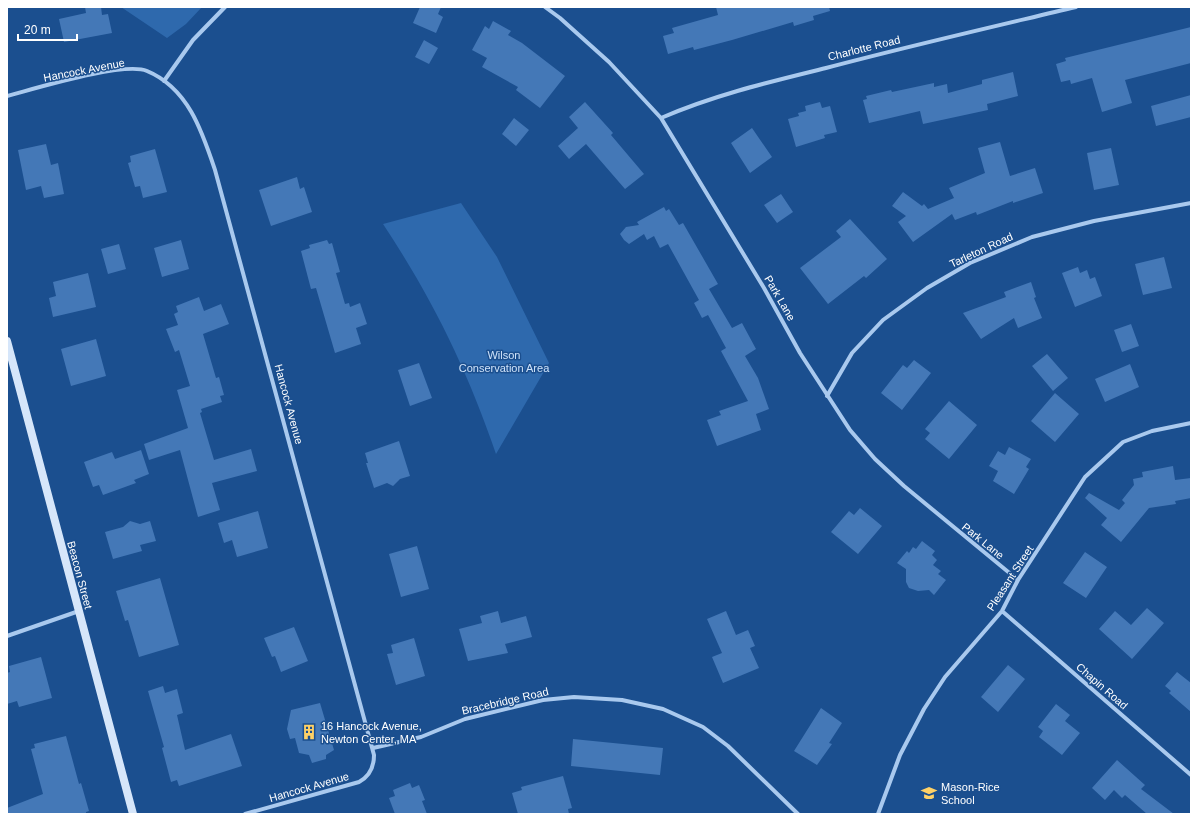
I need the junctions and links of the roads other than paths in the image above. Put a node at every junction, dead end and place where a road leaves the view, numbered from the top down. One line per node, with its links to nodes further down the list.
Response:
1 (225, 7): 4 (street)
2 (545, 7): 6 (street, Park Lane)
3 (1076, 7): 6 (street, Charlotte Road)
4 (164, 81): 5 (street, Hancock Avenue); 15 (street, Hancock Avenue)
5 (7, 96)
6 (661, 118): 9 (street, Park Lane)
7 (1191, 203): 9 (street, Tarleton Road)
8 (7, 344): 12 (main road, Beacon Street)
9 (827, 396): 11 (street, Park Lane)
10 (1191, 423): 11 (street, Pleasant Street)
11 (1018, 580): 13 (street, Pleasant Street)
12 (79, 611): 14 (street); 17 (main road, Beacon Street)
13 (1002, 611): 16 (street, Chapin Road); 20 (street, Pleasant Street)
14 (7, 636)
15 (373, 748): 18 (street, Hancock Avenue); 19 (street, Bracebridge Road)
16 (1191, 775)
17 (133, 814)
18 (245, 814)
19 (798, 814)
20 (878, 814)

